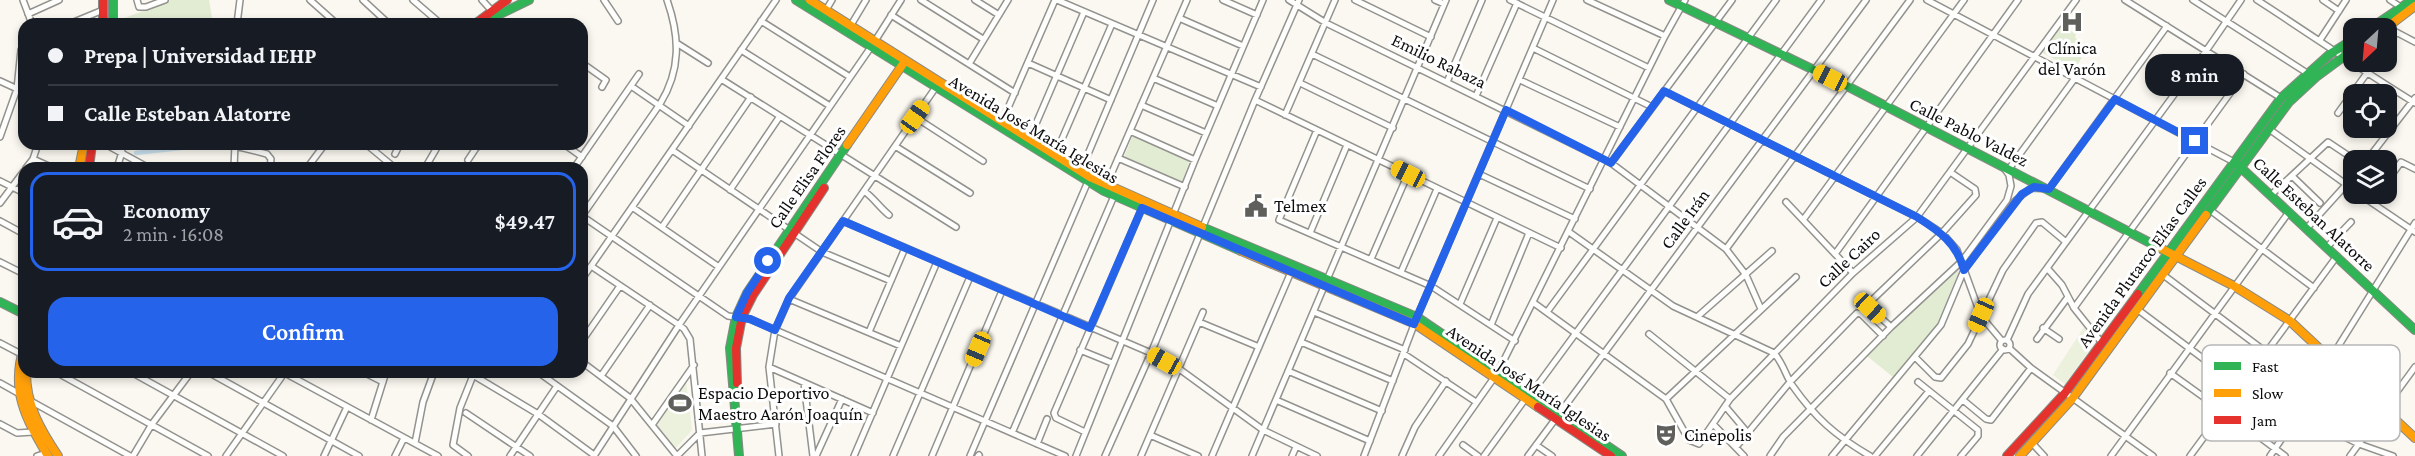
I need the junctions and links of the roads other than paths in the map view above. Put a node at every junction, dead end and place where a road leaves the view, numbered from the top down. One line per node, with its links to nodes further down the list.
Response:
1 (22, 0): 68 (street)
2 (59, 0): 68 (street)
3 (103, 0): 63 (main road)
4 (113, 0): 77 (main road)
5 (137, 0): 6 (street)
6 (165, 0)
7 (240, 0): 78 (street)
8 (310, 0): 79 (street)
9 (363, 0): 80 (street)
10 (413, 0): 81 (street)
11 (482, 0): 67 (street)
12 (507, 0): 67 (main road)
13 (529, 0): 67 (main road)
14 (603, 0): 87 (street)
15 (667, 0): 104 (street)
16 (776, 0): 88 (street)
17 (796, 0): 105 (main road, Avenida José María Iglesias)
18 (810, 0): 64 (main road, Avenida José María Iglesias)
19 (832, 0): 64 (street)
20 (866, 0): 93 (street)
21 (901, 0): 70 (street)
22 (921, 0): 101 (street)
23 (975, 0): 71 (street)
24 (1008, 0): 71 (street)
25 (1056, 0): 66 (street); 118 (street)
26 (1153, 0): 97 (street)
27 (1187, 0): 84 (street)
28 (1223, 0): 72 (street)
29 (1263, 0): 72 (street)
30 (1289, 0): 58 (street, Emilio Rabaza)
31 (1335, 0): 91 (street)
32 (1355, 0): 99 (street)
33 (1435, 0): 56 (street)
34 (1482, 0): 139 (street)
35 (1510, 0): 59 (street)
36 (1553, 0): 73 (street)
37 (1587, 0): 98 (street)
38 (1669, 0): 60 (main road, Calle Pablo Valdez)
39 (1732, 0): 90 (street)
40 (1776, 0): 100 (street)
41 (1821, 0): 114 (street)
42 (1866, 0): 124 (street, Calle Irán)
43 (1910, 0): 142 (street)
44 (1927, 0): 69 (street, Calle Esteban Alatorre)
45 (1964, 0): 69 (street)
46 (2018, 0): 96 (street)
47 (2076, 0): 115 (street, Calle Cairo)
48 (2125, 0): 57 (street)
49 (2193, 0): 89 (street)
50 (2241, 0): 89 (street)
51 (2258, 0): 102 (street)
52 (2323, 0): 65 (street)
53 (2346, 0): 65 (street)
54 (2390, 0): 62 (street)
55 (2412, 0): 62 (main road)
56 (1445, 2): 99 (street)
57 (2134, 2): 94 (street)
58 (1298, 3): 91 (street, Emilio Rabaza); 145 (street)
59 (1517, 3): 73 (street); 150 (street)
60 (1683, 3): 90 (main road, Calle Pablo Valdez); 98 (street)
61 (2415, 6): 86 (main road)
62 (2402, 8): 85 (main road)
63 (103, 9): 75 (street); 76 (main road)
64 (826, 10): 93 (main road, Avenida José María Iglesias)
65 (2339, 11): 102 (street)
66 (1084, 12): 92 (street); 132 (street)
67 (493, 13): 82 (main road); 83 (main road)
68 (28, 14): 74 (street)
69 (1953, 14): 96 (street, Calle Esteban Alatorre); 163 (street)
70 (891, 15): 105 (street); 120 (street)
71 (999, 15): 101 (street)
72 (1257, 15): 107 (street)
73 (1546, 17): 109 (street); 123 (street)
74 (30, 18)
75 (83, 18)
76 (103, 18)
77 (113, 18)
78 (238, 18)
79 (330, 18)
80 (382, 18)
81 (434, 18)
82 (485, 18)
83 (491, 18)
84 (1179, 18): 106 (street); 107 (street)
85 (2395, 18)
86 (2397, 20)
87 (618, 21)
88 (761, 21): 110 (street); 131 (street)
89 (2226, 21): 111 (street); 126 (street)
90 (1715, 22): 100 (main road, Calle Pablo Valdez); 148 (street)
91 (1326, 23): 113 (street); 122 (street, Emilio Rabaza)
92 (1112, 24): 97 (street); 146 (street)
93 (850, 25): 105 (main road, Avenida José María Iglesias)
94 (2167, 26): 111 (street); 155 (street)
95 (2397, 31): 103 (street)
96 (1993, 34): 115 (street, Calle Esteban Alatorre); 176 (street)
97 (1138, 35): 106 (street); 156 (street)
98 (1665, 36): 123 (street)
99 (1431, 37): 122 (street)
100 (1749, 37): 114 (main road, Calle Pablo Valdez); 165 (street)
101 (983, 39): 120 (street)
102 (2320, 40): 112 (street)
103 (2415, 42)
104 (678, 44): 117 (street); 159 (street)
105 (873, 44): 119 (main road, Avenida José María Iglesias); 131 (street)
106 (1167, 46): 128 (street); 133 (street)
107 (1243, 46): 128 (street)
108 (2343, 46): 112 (main road, Avenida Plutarco Elías Calles)
109 (1533, 48): 136 (street); 152 (street)
110 (741, 50): 135 (street); 161 (street)
111 (2206, 51): 129 (street); 171 (street)
112 (2336, 51): 116 (street); 126 (main road, Avenida Plutarco Elías Calles)
113 (1312, 54): 140 (street); 154 (street)
114 (1781, 54): 124 (main road, Calle Pablo Valdez); 172 (street)
115 (2034, 56): 134 (street, Calle Esteban Alatorre); 190 (street, Calle Cairo)
116 (2343, 56): 178 (main road, Avenida Plutarco Elías Calles)
117 (708, 63)
118 (1028, 63): 132 (street); 149 (street)
119 (906, 64): 144 (main road, Avenida José María Iglesias); 173 (main road, Avenida José María Iglesias); 206 (main road, Calle Elisa Flores)
120 (969, 64): 149 (street)
121 (588, 67): 143 (street)
122 (1418, 68): 139 (street, Emilio Rabaza); 154 (street)
123 (1649, 68): 152 (street)
124 (1814, 70): 142 (main road, Calle Pablo Valdez); 184 (street, Calle Irán)
125 (2364, 72): 130 (street)
126 (2307, 73): 153 (main road, Avenida Plutarco Elías Calles)
127 (639, 74): 141 (street)
128 (1231, 74): 145 (street); 162 (street)
129 (2244, 74): 153 (street); 185 (street)
130 (2367, 74): 158 (street); 167 (street)
131 (850, 77): 161 (street)
132 (1056, 77): 146 (street); 186 (street)
133 (1153, 78): 160 (street); 162 (street)
134 (2076, 78): 155 (street, Calle Esteban Alatorre); 228 (street)
135 (721, 79): 151 (street); 174 (street)
136 (1520, 80): 166 (street); 175 (street)
137 (0, 81): 147 (street)
138 (18, 82): 147 (street)
139 (1447, 82): 150 (street, Emilio Rabaza)
140 (1300, 83): 168 (street); 177 (street)
141 (631, 86): 159 (street); 191 (street)
142 (1847, 86): 163 (main road, Calle Pablo Valdez); 207 (street)
143 (602, 87)
144 (936, 87): 170 (street); 173 (main road, Avenida José María Iglesias)
145 (1261, 87): 157 (street)
146 (1083, 88): 156 (street); 205 (street)
147 (17, 89): 183 (street)
148 (1664, 91): 164 (street); 165 (street)
149 (1015, 93): 173 (street)
150 (1476, 96): 166 (street, Emilio Rabaza)
151 (751, 97): 169 (street); 230 (street)
152 (1634, 98): 164 (street); 175 (street)
153 (2281, 98): 226 (main road, Avenida Plutarco Elías Calles)
154 (1405, 99): 177 (street); 187 (street)
155 (2115, 99): 171 (street, Calle Esteban Alatorre); 249 (street)
156 (1111, 100): 232 (street)
157 (1255, 100): 168 (street); 285 (street)
158 (2414, 101): 201 (street)
159 (660, 105): 174 (street); 262 (street)
160 (1141, 105): 180 (street); 181 (street)
161 (830, 106): 182 (street)
162 (1218, 106): 181 (street)
163 (1887, 106): 176 (main road, Calle Pablo Valdez); 237 (street)
164 (1652, 107): 224 (street)
165 (1697, 107): 172 (street); 242 (street)
166 (1506, 110): 187 (street); 211 (street, Emilio Rabaza)
167 (2338, 113)
168 (1285, 114): 179 (street)
169 (780, 116): 182 (street); 251 (street)
170 (915, 117): 189 (street); 214 (street)
171 (2155, 120): 185 (street, Calle Esteban Alatorre); 267 (street)
172 (1730, 123): 184 (street); 264 (street)
173 (1001, 125): 186 (main road, Avenida José María Iglesias)
174 (689, 126): 200 (street)
175 (1620, 127): 211 (street)
176 (1928, 127): 190 (main road, Calle Pablo Valdez); 256 (street)
177 (1393, 128): 216 (street)
178 (2269, 129): 212 (street); 226 (main road, Avenida Plutarco Elías Calles)
179 (1317, 130): 188 (street); 291 (street)
180 (1130, 131): 209 (street); 215 (street)
181 (1206, 133): 215 (street)
182 (810, 135): 206 (street); 266 (street)
183 (0, 137)
184 (1763, 140): 207 (street); 283 (street, Calle Irán)
185 (2195, 141): 226 (street, Calle Esteban Alatorre); 287 (street)
186 (1028, 142): 205 (main road, Avenida José María Iglesias); 232 (main road, Avenida José María Iglesias)
187 (1493, 142): 234 (street); 248 (street)
188 (1347, 145): 216 (street); 291 (street)
189 (895, 147): 235 (street); 253 (street)
190 (1968, 147): 225 (main road, Calle Pablo Valdez); 231 (street, Calle Cairo)
191 (588, 148)
192 (36, 150): 210 (street)
193 (118, 150): 202 (street)
194 (253, 150): 222 (street)
195 (373, 150): 217 (street)
196 (398, 150): 204 (street)
197 (477, 150): 213 (street)
198 (572, 150): 208 (street)
199 (587, 150): 208 (street)
200 (672, 150): 230 (street); 263 (street)
201 (2375, 150)
202 (122, 152): 220 (street); 221 (street)
203 (2343, 152): 212 (street)
204 (396, 154)
205 (1055, 154): 232 (main road, Avenida José María Iglesias)
206 (843, 155): 235 (street); 289 (main road, Calle Elisa Flores)
207 (1795, 156): 237 (street); 302 (street)
208 (582, 157): 223 (street)
209 (1118, 158): 244 (street); 246 (street)
210 (33, 159): 218 (street); 219 (street)
211 (1605, 159): 224 (street, Emilio Rabaza); 248 (street)
212 (2310, 159): 236 (street); 241 (street)
213 (468, 160)
214 (983, 160)
215 (1195, 160): 244 (street)
216 (1379, 160): 233 (street); 296 (street)
217 (385, 161)
218 (31, 162)
219 (40, 162)
220 (119, 162)
221 (139, 162)
222 (271, 162)
223 (578, 162)
224 (1611, 163): 242 (street, Emilio Rabaza)
225 (2001, 164): 228 (main road, Calle Pablo Valdez); 309 (street)
226 (2237, 164): 254 (main road, Calle Esteban Alatorre); 268 (main road, Avenida Plutarco Elías Calles); 305 (main road, Avenida Plutarco Elías Calles)
227 (2397, 168): 229 (street)
228 (2009, 169): 249 (main road, Calle Pablo Valdez)
229 (2415, 169)
230 (701, 170): 251 (street); 282 (street)
231 (1950, 172): 271 (street, Calle Cairo); 293 (street)
232 (1079, 173): 239 (main road, Avenida José María Iglesias)
233 (1408, 174): 247 (street); 308 (street)
234 (1479, 174): 259 (street); 274 (street)
235 (875, 175): 252 (street); 281 (street)
236 (2292, 176): 254 (street); 260 (street)
237 (1836, 177): 256 (street); 276 (street)
238 (18, 179): 243 (street)
239 (1089, 180): 246 (main road, Avenida José María Iglesias); 344 (street)
240 (0, 181): 243 (street)
241 (2343, 182)
242 (1639, 186): 264 (street, Emilio Rabaza); 300 (street)
243 (12, 187): 250 (street); 258 (street)
244 (1185, 187): 272 (street)
245 (2343, 187): 284 (street)
246 (1106, 188): 255 (main road, Avenida José María Iglesias); 272 (main road, Avenida José María Iglesias)
247 (1437, 189): 259 (street); 319 (street)
248 (1590, 189): 274 (street)
249 (2049, 189): 267 (main road, Calle Pablo Valdez); 317 (street)
250 (18, 190)
251 (730, 190): 266 (street)
252 (864, 191): 270 (street); 278 (street)
253 (970, 193)
254 (2271, 195): 269 (main road, Calle Esteban Alatorre)
255 (1114, 196): 265 (main road, Avenida José María Iglesias); 354 (street)
256 (1877, 197): 271 (street); 306 (street)
257 (1786, 202): 276 (street)
258 (0, 203)
259 (1466, 203): 273 (street); 329 (street)
260 (2320, 203)
261 (2373, 204): 288 (street)
262 (588, 207)
263 (632, 207): 282 (street); 294 (street)
264 (1668, 207): 283 (street, Emilio Rabaza); 315 (street)
265 (1142, 208): 272 (main road, Avenida José María Iglesias); 363 (street)
266 (759, 209): 289 (street); 313 (street)
267 (2089, 210): 287 (main road, Calle Pablo Valdez); 295 (street)
268 (2210, 210): 301 (street); 305 (main road, Avenida Plutarco Elías Calles)
269 (2289, 212): 284 (main road, Calle Esteban Alatorre); 301 (street)
270 (889, 215)
271 (1917, 217): 293 (street); 321 (street, Calle Cairo)
272 (1172, 218): 285 (main road, Avenida José María Iglesias); 375 (street)
273 (1497, 218): 292 (street); 342 (street)
274 (1575, 219): 290 (street)
275 (588, 220): 294 (street)
276 (1803, 220): 306 (street)
277 (0, 221): 286 (street)
278 (843, 221): 298 (street); 304 (street)
279 (2351, 222): 297 (street)
280 (2415, 223): 288 (street)
281 (956, 226)
282 (662, 227): 313 (street)
283 (1697, 228): 302 (street, Emilio Rabaza); 335 (street, Calle Irán)
284 (2307, 228): 297 (main road, Calle Esteban Alatorre)
285 (1200, 230): 320 (main road, Avenida José María Iglesias); 327 (main road, Avenida José María Iglesias); 392 (street)
286 (18, 231)
287 (2130, 231): 305 (main road, Calle Pablo Valdez); 345 (street)
288 (2413, 231): 336 (street)
289 (791, 232): 304 (street); 355 (main road, Calle Elisa Flores)
290 (1569, 232): 299 (street); 300 (street)
291 (1310, 233): 296 (street)
292 (1529, 233): 299 (street); 361 (street)
293 (1942, 233): 309 (street); 362 (street)
294 (612, 237): 312 (street); 338 (street)
295 (2066, 242): 314 (street); 353 (street)
296 (1341, 246): 308 (street); 327 (street)
297 (2327, 247): 307 (main road, Calle Esteban Alatorre)
298 (904, 248): 311 (street); 326 (street)
299 (1561, 248): 341 (street)
300 (1593, 248): 315 (street); 351 (street)
301 (2261, 248): 330 (street); 332 (street)
302 (1726, 249): 323 (street, Emilio Rabaza)
303 (1772, 251): 323 (street)
304 (822, 252): 326 (street); 339 (street)
305 (2172, 253): 322 (main road, Avenida Plutarco Elías Calles); 330 (main road, Calle Pablo Valdez); 380 (main road, Avenida Plutarco Elías Calles)
306 (1835, 254): 321 (street)
307 (2337, 256): 332 (street); 336 (main road, Calle Esteban Alatorre)
308 (1371, 259): 319 (street)
309 (1962, 261): 317 (street); 362 (street)
310 (0, 262): 318 (street)
311 (937, 262): 324 (street); 385 (street)
312 (591, 266): 316 (street); 328 (street)
313 (719, 267): 338 (street)
314 (2047, 268): 337 (street); 376 (street)
315 (1622, 269): 335 (street); 369 (street)
316 (588, 270)
317 (1964, 270): 331 (street); 333 (street)
318 (18, 271)
319 (1401, 272): 329 (street)
320 (1291, 273): 327 (main road, Avenida José María Iglesias); 386 (street)
321 (1853, 273): 393 (street, Calle Cairo)
322 (2162, 274): 347 (main road, Avenida Plutarco Elías Calles); 352 (street)
323 (1746, 275): 346 (street, Emilio Rabaza); 356 (street)
324 (970, 277): 334 (street); 435 (street)
325 (1796, 277): 346 (street)
326 (891, 281): 368 (street)
327 (1326, 282): 350 (street); 357 (main road, Avenida José María Iglesias)
328 (620, 286): 343 (street); 367 (street)
329 (1431, 286): 342 (street); 357 (street)
330 (2234, 286): 352 (street); 358 (main road, Calle Pablo Valdez)
331 (1970, 288): 333 (street); 353 (street)
332 (2314, 288): 358 (street)
333 (1956, 289): 395 (street)
334 (1002, 291): 344 (street); 452 (street)
335 (1652, 291): 356 (street); 394 (street, Calle Irán)
336 (2374, 291): 366 (main road, Calle Esteban Alatorre); 384 (street)
337 (2068, 297): 345 (street); 364 (street)
338 (699, 298): 355 (street); 360 (street)
339 (789, 298): 365 (street); 368 (street)
340 (0, 302): 348 (main road)
341 (1534, 303): 351 (street); 377 (street)
342 (1460, 304): 361 (street)
343 (650, 305): 360 (street); 408 (street)
344 (1035, 305): 354 (street); 463 (street)
345 (2074, 308): 380 (street)
346 (1761, 309): 371 (street)
347 (2137, 309): 388 (street); 445 (main road, Avenida Plutarco Elías Calles)
348 (18, 311)
349 (1203, 312): 359 (street)
350 (1314, 312): 378 (street); 391 (street)
351 (1547, 312): 369 (street)
352 (2215, 313): 381 (street); 388 (street)
353 (1981, 315): 376 (street); 395 (street)
354 (1062, 316): 363 (street); 478 (street)
355 (739, 317): 365 (street); 471 (main road, Calle Elisa Flores)
356 (1697, 317): 371 (street)
357 (1416, 320): 391 (street); 407 (main road, Avenida José María Iglesias)
358 (2290, 321): 382 (street); 383 (main road, Calle Pablo Valdez)
359 (1198, 322): 386 (street); 402 (street)
360 (679, 325): 398 (street); 440 (street)
361 (1491, 325): 377 (street)
362 (1891, 327): 372 (street)
363 (1090, 328): 375 (street); 390 (street)
364 (2043, 328): 373 (street); 374 (street)
365 (775, 330): 401 (street); 423 (street)
366 (2415, 330)
367 (588, 332)
368 (869, 332): 385 (street)
369 (1576, 333): 394 (street); 438 (street)
370 (1649, 334): 405 (street)
371 (1734, 334): 393 (street); 405 (street)
372 (1883, 336): 427 (street); 454 (street)
373 (2037, 339)
374 (2059, 339)
375 (1121, 340): 392 (street); 397 (street)
376 (2004, 340): 387 (street)
377 (1515, 341): 407 (street)
378 (1301, 342): 404 (street); 424 (street)
379 (0, 343): 389 (street)
380 (2102, 343): 436 (main road, Avenida Plutarco Elías Calles)
381 (2257, 345)
382 (2271, 345)
383 (2317, 345)
384 (2339, 345)
385 (901, 346): 423 (street)
386 (1259, 347): 453 (street)
387 (2006, 348): 403 (street); 447 (street)
388 (2189, 348): 396 (street); 406 (street)
389 (18, 350)
390 (1080, 350): 397 (street); 474 (street)
391 (1404, 352): 424 (street); 425 (street)
392 (1151, 353): 402 (street); 530 (street)
393 (1774, 353): 427 (street); 444 (street, Calle Cairo)
394 (1605, 354): 443 (street); 460 (street, Calle Irán)
395 (1915, 357): 486 (street)
396 (2202, 358)
397 (1112, 363): 474 (street)
398 (694, 365): 469 (street); 477 (street)
399 (588, 367): 408 (street)
400 (2415, 367): 432 (street)
401 (769, 368): 430 (street); 464 (street)
402 (1178, 368): 453 (street); 479 (street)
403 (2031, 368): 436 (street); 447 (street)
404 (1288, 371): 446 (street); 455 (street)
405 (1696, 371): 443 (street); 444 (street)
406 (2170, 373): 439 (street); 480 (street)
407 (1497, 375): 438 (main road, Avenida José María Iglesias); 448 (street)
408 (602, 376): 440 (street)
409 (18, 378): 434 (main road)
410 (26, 378): 441 (main road)
411 (67, 378): 466 (street)
412 (142, 378): 437 (street)
413 (187, 378): 437 (street)
414 (219, 378): 449 (street)
415 (280, 378): 449 (street)
416 (295, 378): 451 (street)
417 (374, 378): 426 (street)
418 (384, 378): 426 (street)
419 (432, 378): 492 (street)
420 (470, 378): 514 (street)
421 (480, 378): 459 (street)
422 (546, 378): 431 (street)
423 (887, 379): 435 (street); 458 (street)
424 (1393, 381): 455 (street)
425 (1446, 381): 448 (street); 539 (street)
426 (382, 382): 462 (street)
427 (1790, 382): 454 (street); 475 (street)
428 (1918, 382): 433 (street)
429 (0, 383): 434 (street)
430 (804, 383): 442 (street); 523 (street)
431 (557, 386): 459 (street); 470 (street)
432 (2400, 388)
433 (1929, 391): 456 (street); 551 (street)
434 (18, 393): 473 (main road)
435 (920, 393): 452 (street); 525 (street)
436 (2065, 393): 445 (street); 554 (main road, Avenida Plutarco Elías Calles)
437 (174, 396): 466 (street); 476 (street)
438 (1529, 396): 460 (main road, Avenida José María Iglesias); 542 (street)
439 (2202, 396)
440 (630, 398): 469 (street); 470 (street)
441 (27, 399): 505 (main road); 506 (street)
442 (842, 399): 458 (street); 523 (street)
443 (1666, 399): 467 (street, Calle Cairo)
444 (1730, 399): 450 (street, Calle Cairo)
445 (2072, 399): 480 (street); 491 (main road, Avenida Plutarco Elías Calles)
446 (1276, 400): 472 (street); 485 (street)
447 (1963, 400): 456 (street)
448 (1476, 402): 540 (street)
449 (263, 403): 476 (street); 483 (street)
450 (1725, 406): 467 (street, Calle Cairo); 475 (street)
451 (347, 407): 462 (street); 483 (street)
452 (953, 407): 463 (street); 526 (street)
453 (1233, 408): 472 (street); 534 (street)
454 (1810, 410): 486 (street); 548 (street)
455 (1382, 411): 485 (street)
456 (1954, 411): 552 (street); 553 (street)
457 (466, 413): 497 (street)
458 (873, 413): 524 (street)
459 (538, 414): 497 (street); 517 (street)
460 (1557, 416): 496 (street, Calle Irán); 545 (main road, Avenida José María Iglesias); 546 (main road, Avenida José María Iglesias)
461 (1047, 418): 493 (street)
462 (371, 420): 481 (street)
463 (985, 421): 478 (street); 503 (street)
464 (776, 423): 471 (street); 522 (street)
465 (0, 424): 473 (street)
466 (152, 424): 506 (street); 507 (street)
467 (1713, 424): 499 (street)
468 (2400, 424): 482 (main road, Calle Pablo Valdez)
469 (652, 425): 519 (street)
470 (613, 426): 517 (street); 518 (street)
471 (738, 428): 477 (street); 521 (main road, Calle Elisa Flores)
472 (1263, 430): 498 (street); 535 (street)
473 (33, 432): 502 (main road)
474 (1085, 432): 529 (street)
475 (1747, 432): 499 (street)
476 (242, 433): 508 (street); 509 (street)
477 (700, 433): 519 (street); 520 (street)
478 (1012, 433): 493 (street)
479 (1150, 435): 500 (street); 531 (street)
480 (2126, 435): 557 (street); 558 (street)
481 (404, 438): 492 (street); 512 (street)
482 (2415, 438)
483 (331, 440): 510 (street); 511 (street)
484 (2202, 440): 559 (street)
485 (1370, 441): 538 (street)
486 (1845, 441): 549 (street); 550 (street)
487 (2265, 441): 501 (street)
488 (2280, 441): 501 (street)
489 (2353, 441): 494 (street)
490 (2361, 441): 494 (street)
491 (2031, 442): 555 (main road, Avenida Plutarco Elías Calles); 556 (street)
492 (415, 443): 513 (street)
493 (1037, 444): 528 (street)
494 (2359, 444): 562 (street); 563 (street)
495 (1462, 445): 541 (street)
496 (1536, 445): 543 (street, Calle Irán); 544 (street)
497 (517, 446): 515 (street); 516 (street)
498 (1296, 447): 536 (street); 537 (street)
499 (1736, 447): 547 (street)
500 (1180, 448): 532 (street); 533 (street)
501 (2275, 448): 560 (street); 561 (street)
502 (47, 454): 504 (street)
503 (971, 454): 527 (street)
504 (37, 456)
505 (58, 456)
506 (132, 456)
507 (208, 456)
508 (226, 456)
509 (283, 456)
510 (324, 456)
511 (359, 456)
512 (395, 456)
513 (438, 456)
514 (468, 456)
515 (510, 456)
516 (531, 456)
517 (594, 456)
518 (636, 456)
519 (677, 456)
520 (702, 456)
521 (741, 456)
522 (779, 456)
523 (814, 456)
524 (854, 456)
525 (893, 456)
526 (932, 456)
527 (979, 456)
528 (1065, 456)
529 (1076, 456)
530 (1105, 456)
531 (1141, 456)
532 (1176, 456)
533 (1198, 456)
534 (1212, 456)
535 (1252, 456)
536 (1292, 456)
537 (1317, 456)
538 (1365, 456)
539 (1402, 456)
540 (1438, 456)
541 (1478, 456)
542 (1484, 456)
543 (1528, 456)
544 (1552, 456)
545 (1611, 456)
546 (1622, 456)
547 (1744, 456)
548 (1770, 456)
549 (1832, 456)
550 (1870, 456)
551 (1875, 456)
552 (1917, 456)
553 (1960, 456)
554 (2007, 456)
555 (2020, 456)
556 (2044, 456)
557 (2110, 456)
558 (2153, 456)
559 (2190, 456)
560 (2270, 456)
561 (2285, 456)
562 (2350, 456)
563 (2393, 456)

